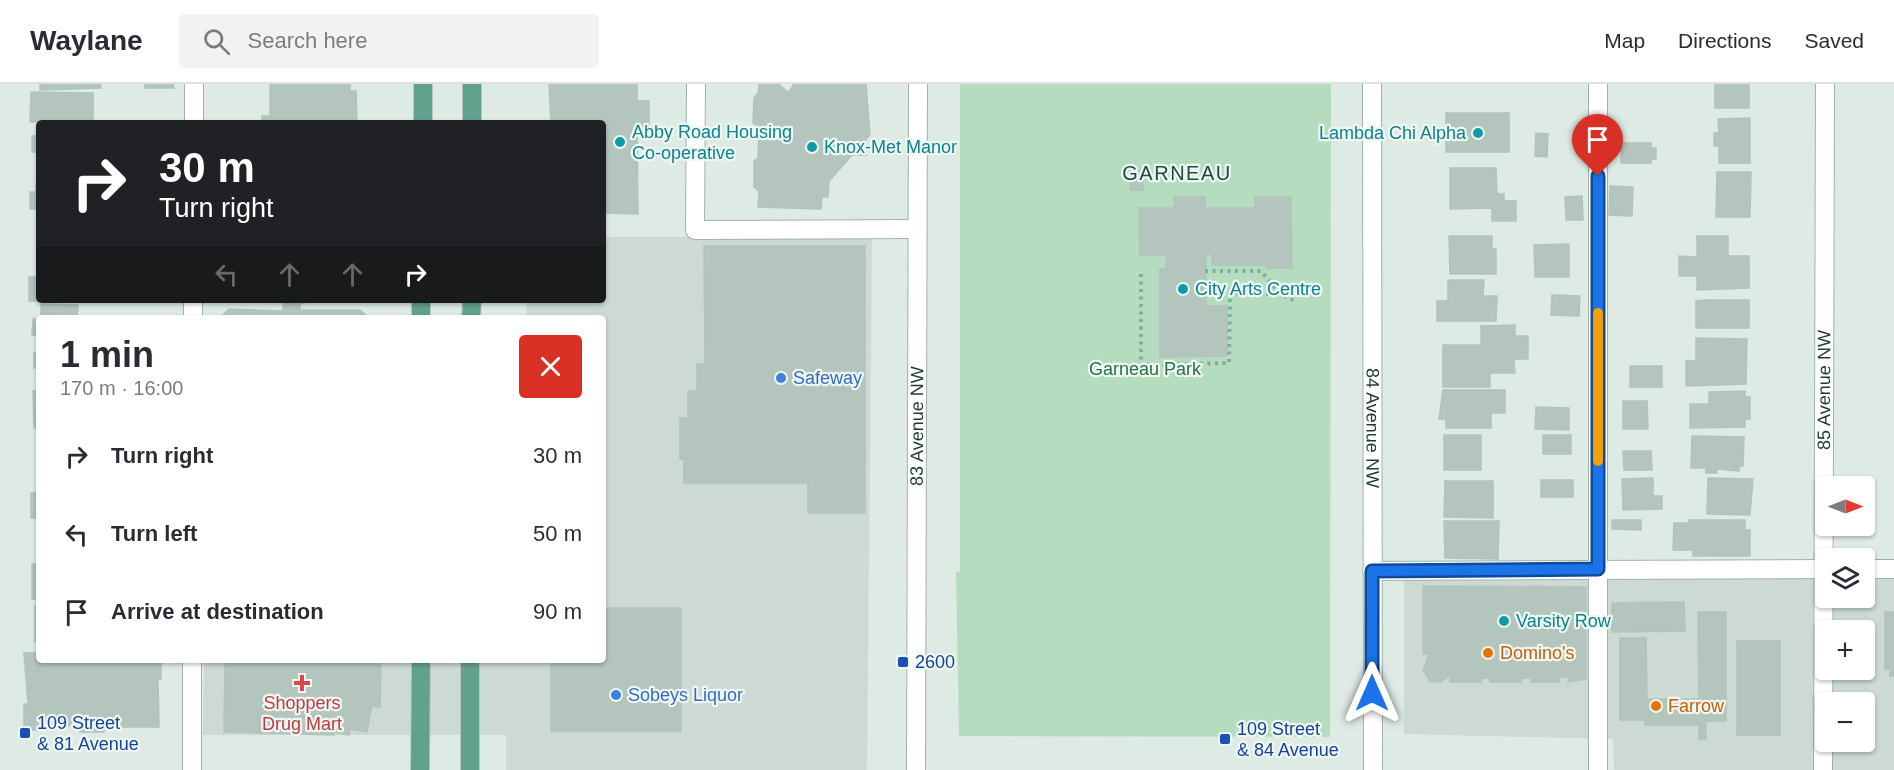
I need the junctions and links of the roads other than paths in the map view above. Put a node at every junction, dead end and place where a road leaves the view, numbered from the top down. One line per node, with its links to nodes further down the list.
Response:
1 (194, 84): 9 (street)
2 (423, 84): 10 (main road)
3 (472, 84): 11 (main road)
4 (696, 84): 12 (street)
5 (918, 84): 12 (street, 83 Avenue NW)
6 (1372, 84): 18 (street, 84 Avenue NW)
7 (1599, 84): 14 (street)
8 (1825, 84): 13 (street, 85 Avenue NW)
9 (194, 120)
10 (423, 120)
11 (472, 120)
12 (916, 229): 26 (street, 83 Avenue NW)
13 (1824, 548)
14 (1598, 569): 15 (street); 18 (street); 28 (street)
15 (1815, 569)
16 (1875, 569): 17 (street)
17 (1894, 569)
18 (1372, 571): 27 (street, 84 Avenue NW)
19 (1824, 608): 29 (street, 85 Avenue NW)
20 (192, 663): 23 (street)
21 (421, 663): 24 (main road)
22 (470, 663): 25 (main road)
23 (192, 770)
24 (420, 770)
25 (470, 770)
26 (916, 770)
27 (1373, 770)
28 (1598, 770)
29 (1823, 770)

